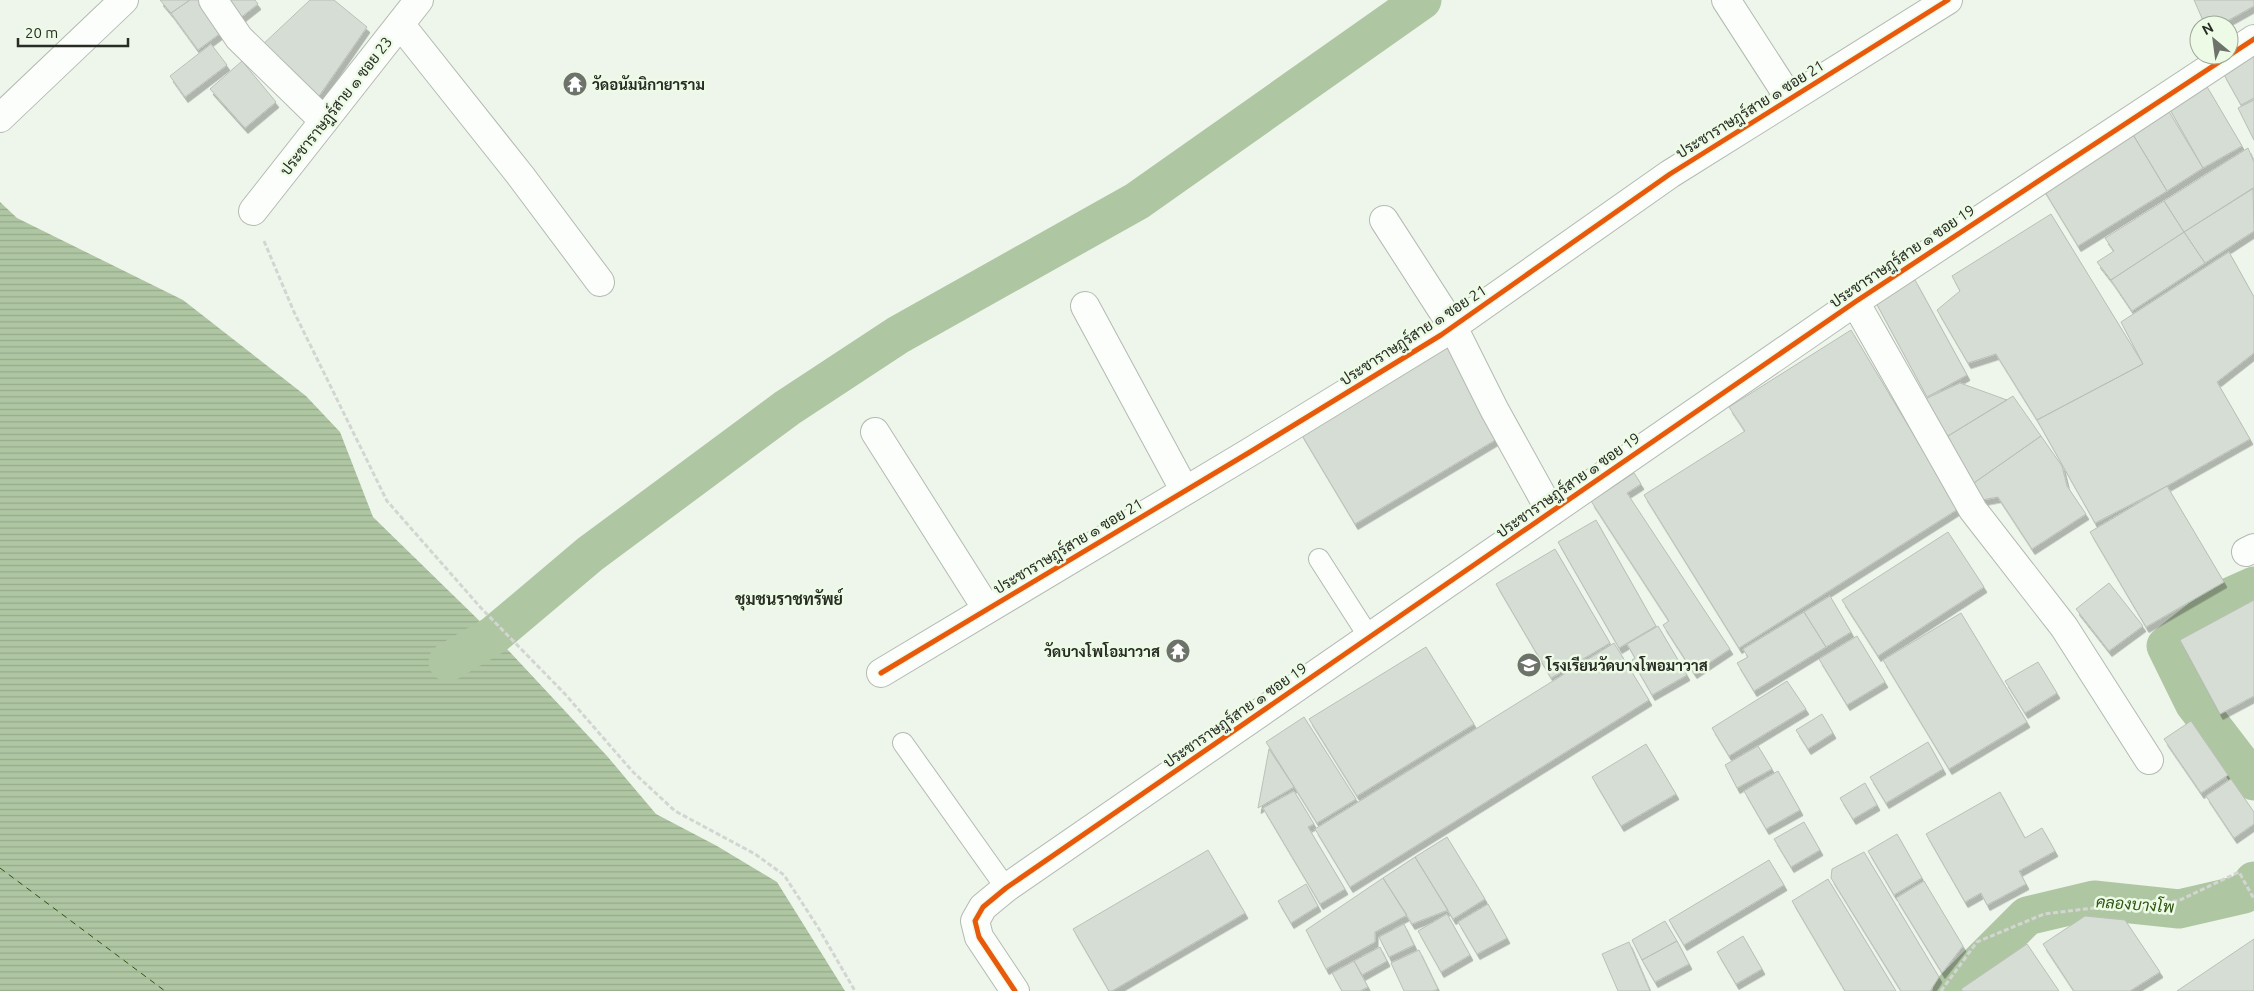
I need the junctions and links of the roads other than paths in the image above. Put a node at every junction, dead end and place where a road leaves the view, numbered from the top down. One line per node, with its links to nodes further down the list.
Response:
1 (124, 0): 9 (street)
2 (213, 0): 10 (street)
3 (419, 0): 6 (street, ประชาราษฎร์สาย ๑ ซอย 23)
4 (1726, 0): 8 (street)
5 (1948, 0): 8 (street, ประชาราษฎร์สาย ๑ ซอย 21)
6 (400, 24): 10 (street, ประชาราษฎร์สาย ๑ ซอย 23); 13 (street)
7 (2254, 39): 14 (street, ประชาราษฎร์สาย ๑ ซอย 19)
8 (1790, 99): 16 (street, ประชาราษฎร์สาย ๑ ซอย 21)
9 (0, 118)
10 (324, 121): 11 (street, ประชาราษฎร์สาย ๑ ซอย 23)
11 (253, 211)
12 (1384, 220): 16 (street)
13 (600, 282)
14 (1854, 302): 19 (street, ประชาราษฎร์สาย ๑ ซอย 19); 25 (street)
15 (1085, 306): 18 (street)
16 (1453, 326): 18 (street, ประชาราษฎร์สาย ๑ ซอย 21); 19 (street)
17 (875, 432): 21 (street)
18 (1185, 491): 21 (street, ประชาราษฎร์สาย ๑ ซอย 21)
19 (1551, 512): 22 (street, ประชาราษฎร์สาย ๑ ซอย 19)
20 (1319, 559): 22 (lane)
21 (987, 609): 23 (street, ประชาราษฎร์สาย ๑ ซอย 21)
22 (1368, 637): 26 (street, ประชาราษฎร์สาย ๑ ซอย 19)
23 (881, 673)
24 (903, 743): 26 (lane)
25 (2149, 760)
26 (1006, 888): 27 (street, ประชาราษฎร์สาย ๑ ซอย 19)
27 (1014, 991)

